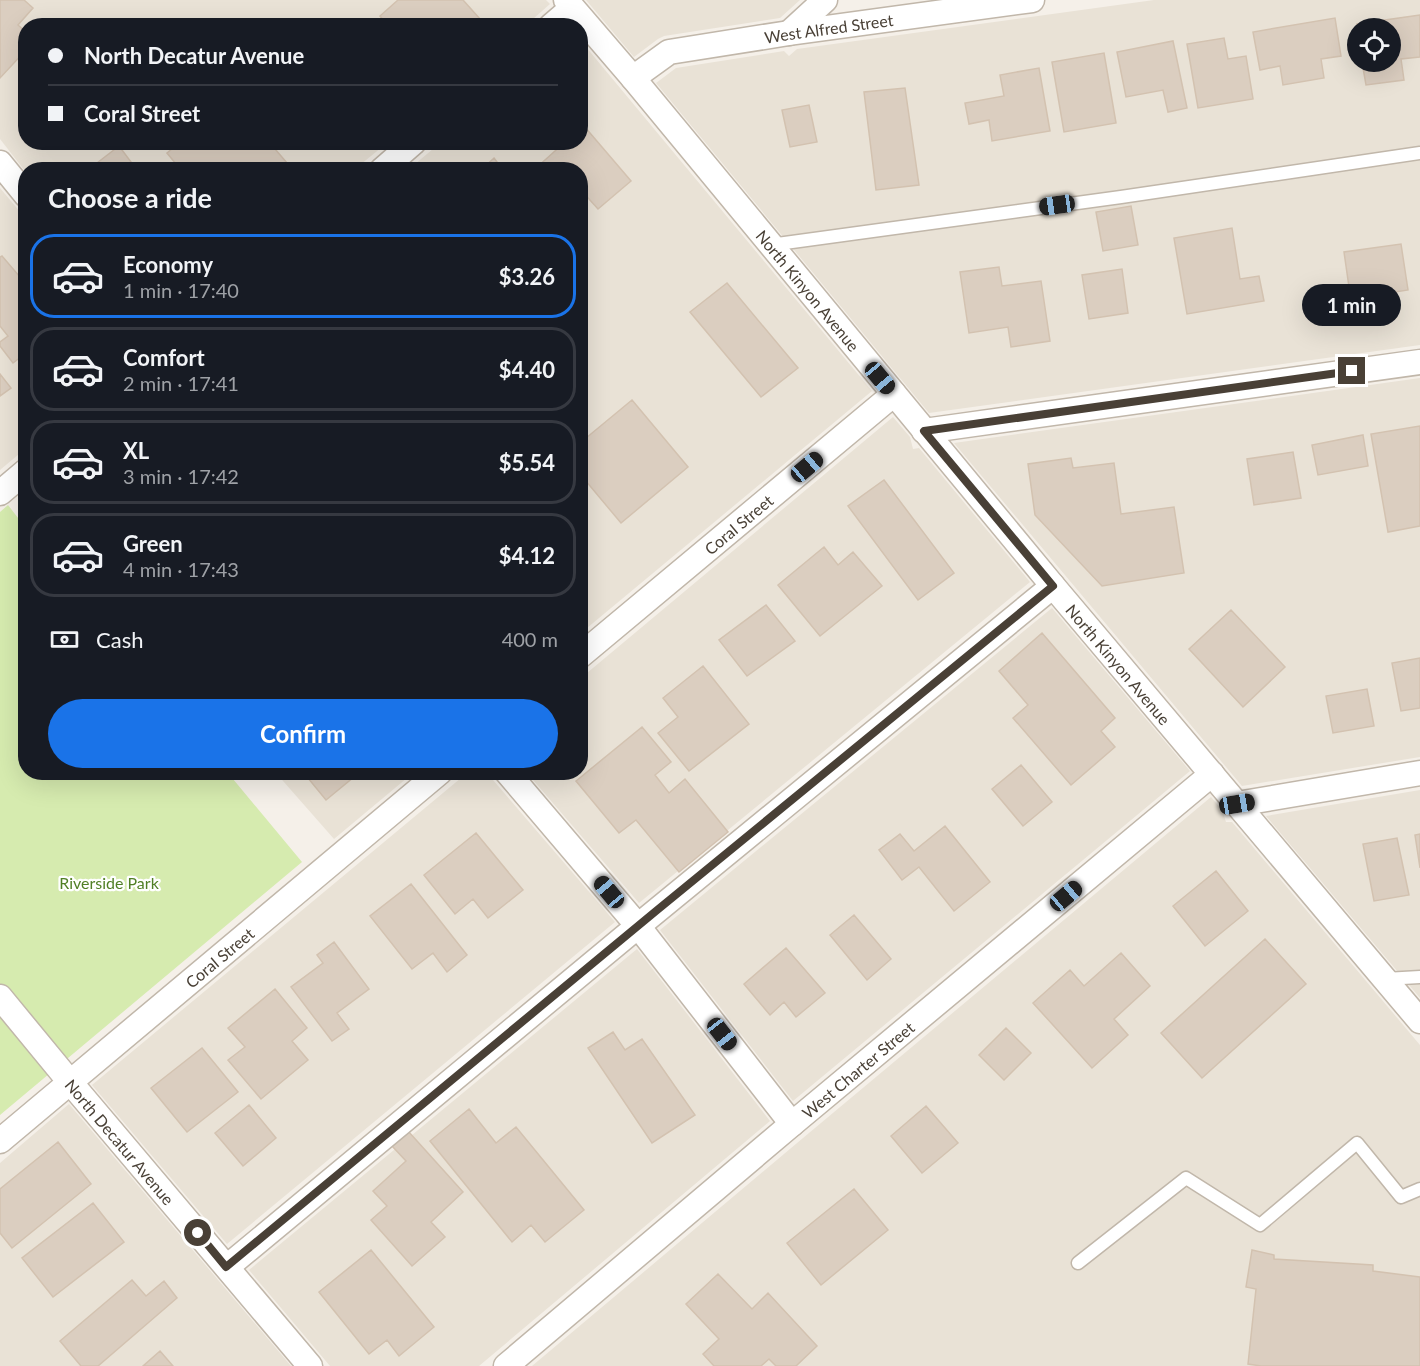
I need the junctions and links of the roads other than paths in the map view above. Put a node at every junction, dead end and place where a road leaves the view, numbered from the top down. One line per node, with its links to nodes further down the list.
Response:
1 (825, 0): 7 (street)
2 (1032, 0): 7 (street, West Alfred Street)
3 (569, 4): 4 (street); 5 (street, North Kinyon Avenue)
4 (558, 18)
5 (581, 18)
6 (588, 26): 8 (street, North Kinyon Avenue)
7 (789, 33): 8 (street, West Alfred Street)
8 (633, 78): 14 (street, North Kinyon Avenue)
9 (405, 150): 11 (street)
10 (1420, 153): 14 (lane)
11 (391, 162)
12 (0, 164): 13 (street)
13 (18, 185)
14 (770, 245): 16 (street, North Kinyon Avenue)
15 (1420, 362): 17 (street)
16 (894, 394): 17 (street, North Kinyon Avenue); 21 (street, Coral Street)
17 (924, 431): 20 (street, North Kinyon Avenue)
18 (18, 478): 19 (street)
19 (0, 493)
20 (1053, 586): 23 (street, North Kinyon Avenue); 27 (street)
21 (588, 649)
22 (1420, 773): 26 (street)
23 (1212, 774): 26 (street, North Kinyon Avenue); 33 (street, West Charter Street)
24 (430, 780): 32 (street, Coral Street)
25 (514, 780): 27 (street)
26 (1237, 804): 29 (street, North Kinyon Avenue)
27 (638, 926): 33 (street); 37 (street)
28 (1420, 977): 29 (lane)
29 (1384, 979): 31 (street, North Kinyon Avenue)
30 (0, 997): 32 (street, North Decatur Avenue)
31 (1420, 1021)
32 (70, 1082): 34 (street, Coral Street); 37 (street, North Decatur Avenue)
33 (792, 1124): 39 (street, West Charter Street)
34 (0, 1141)
35 (1420, 1189): 36 (lane)
36 (1078, 1263)
37 (226, 1267): 38 (street, North Decatur Avenue)
38 (310, 1366)
39 (506, 1366)

